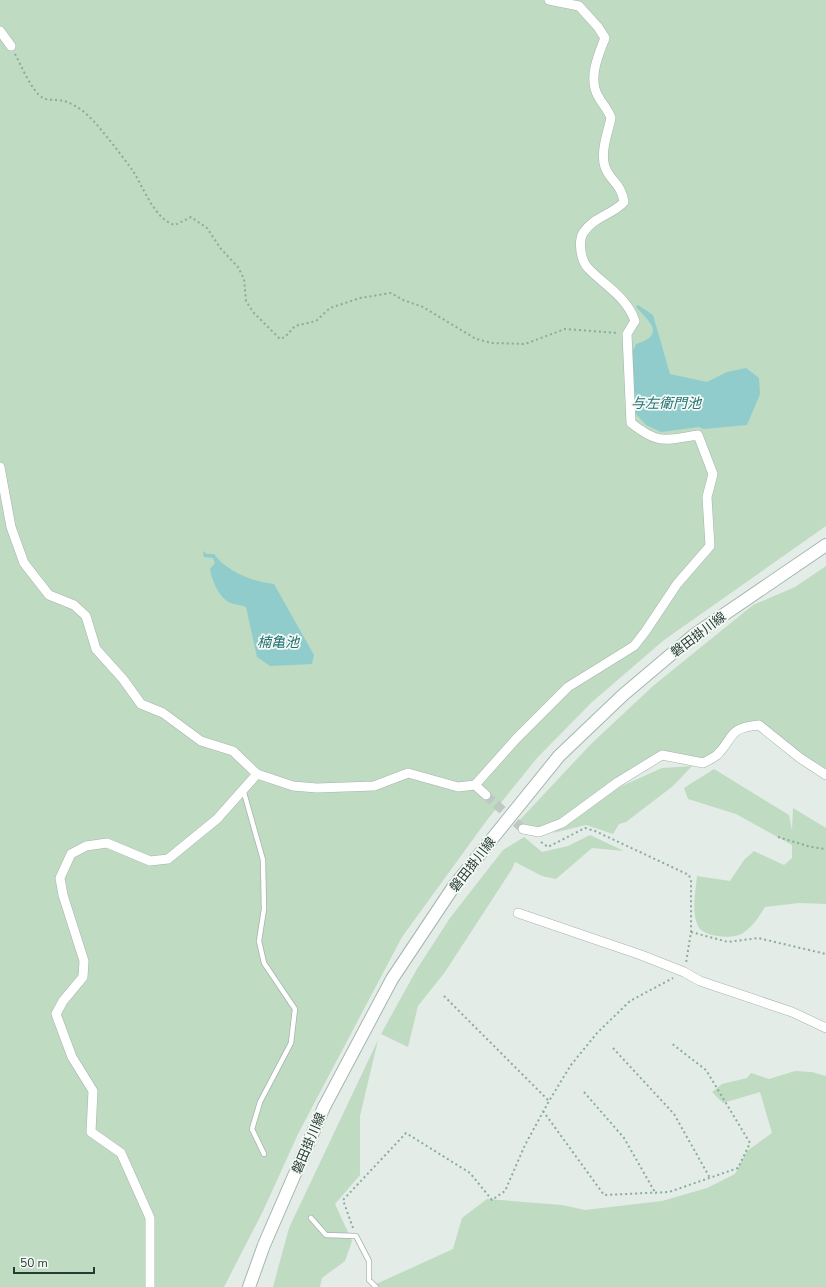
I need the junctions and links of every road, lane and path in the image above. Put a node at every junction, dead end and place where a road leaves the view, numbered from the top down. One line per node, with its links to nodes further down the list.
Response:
1 (549, 0): 4 (street)
2 (0, 31): 3 (street)
3 (11, 46): 4 (path)
4 (627, 334): 9 (street)
5 (0, 468): 7 (street)
6 (826, 545): 31 (main road, 磐田掛川線)
7 (258, 774): 9 (street); 10 (street)
8 (826, 775): 12 (street)
9 (475, 785): 11 (street)
10 (243, 788): 26 (lane); 32 (street)
11 (486, 795)
12 (525, 830): 16 (path)
13 (778, 837): 14 (path)
14 (826, 849)
15 (518, 913): 18 (street)
16 (691, 932): 17 (path); 18 (path)
17 (826, 954)
18 (684, 972): 20 (street); 24 (path)
19 (444, 996): 24 (path)
20 (826, 1028)
21 (671, 1043): 27 (path)
22 (613, 1048): 27 (path)
23 (584, 1092): 28 (path)
24 (549, 1101): 25 (path)
25 (543, 1111): 28 (path); 30 (path)
26 (264, 1154)
27 (710, 1178): 28 (path)
28 (656, 1194)
29 (311, 1218): 30 (lane)
30 (356, 1236): 36 (lane)
31 (264, 1245): 33 (main road); 34 (main road, 磐田掛川線); 35 (main road)
32 (150, 1287)
33 (244, 1287)
34 (249, 1287)
35 (253, 1287)
36 (376, 1287)

